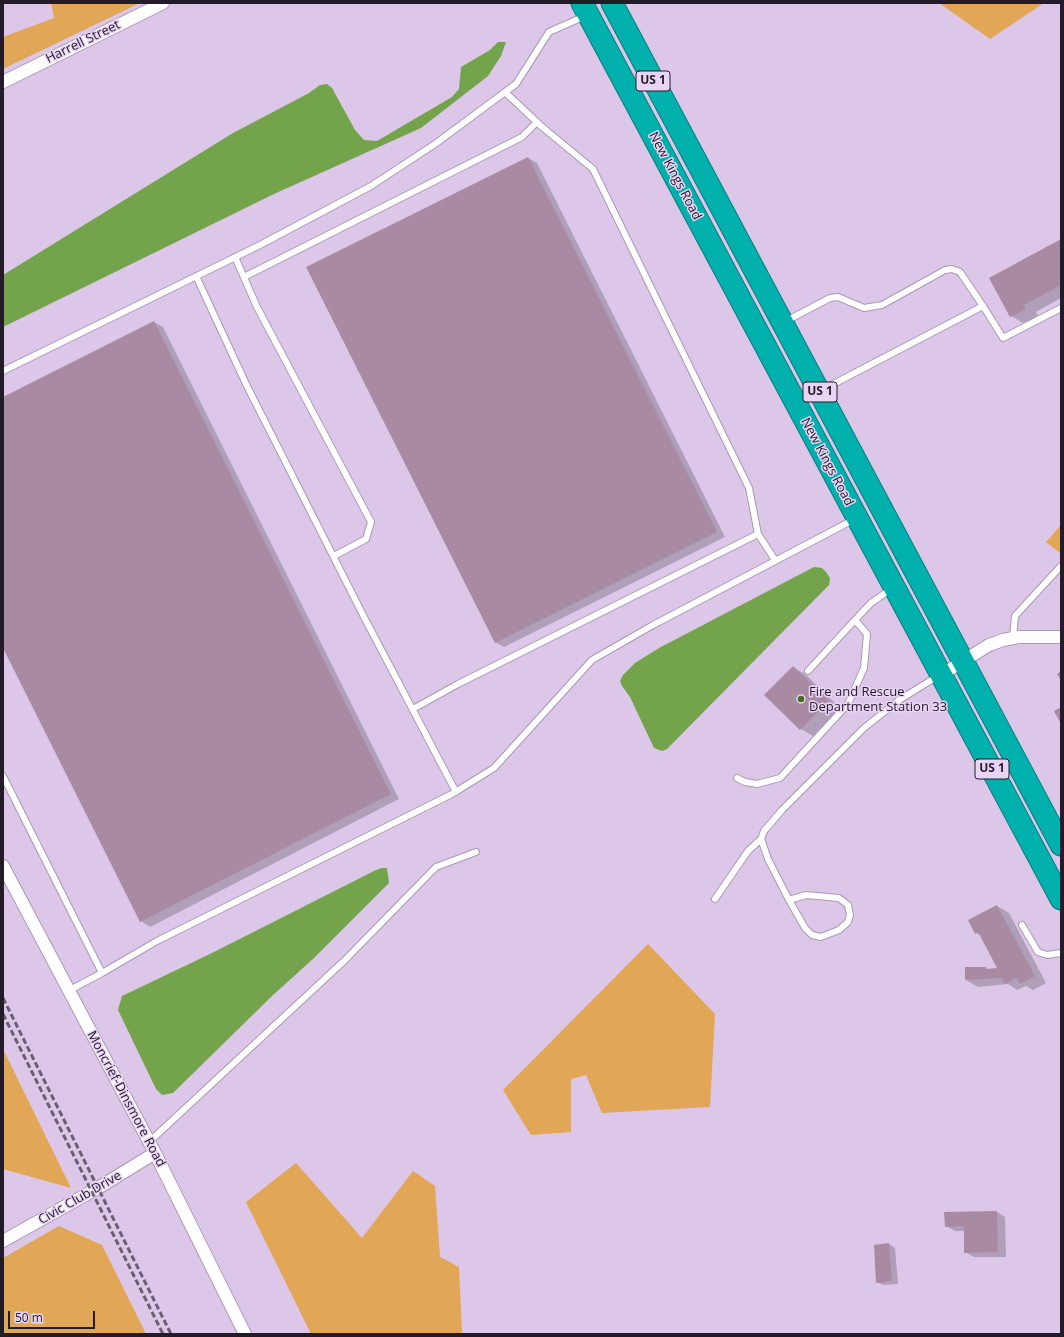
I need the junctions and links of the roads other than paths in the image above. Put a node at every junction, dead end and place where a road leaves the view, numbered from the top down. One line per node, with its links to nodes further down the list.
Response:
1 (163, 3): 5 (street, Harrell Street)
2 (612, 3): 4 (highway, New Kings Road / US 1)
3 (585, 8): 4 (highway); 6 (lane); 16 (highway, New Kings Road / US 1)
4 (631, 39): 13 (highway, New Kings Road / US 1)
5 (3, 82)
6 (505, 92): 7 (lane); 8 (lane)
7 (537, 122): 10 (lane); 17 (lane)
8 (235, 257): 9 (lane); 10 (lane)
9 (196, 276): 14 (lane); 18 (lane)
10 (244, 277): 18 (lane)
11 (983, 306): 12 (lane); 13 (lane); 15 (lane)
12 (1061, 308)
13 (782, 323): 15 (highway, New Kings Road / US 1)
14 (3, 371)
15 (819, 391): 21 (highway, New Kings Road / US 1)
16 (857, 518): 19 (lane); 22 (highway, New Kings Road / US 1)
17 (758, 534): 19 (lane); 29 (lane)
18 (334, 556): 29 (lane)
19 (775, 560): 32 (lane)
20 (1061, 566): 25 (lane)
21 (915, 571): 22 (street); 26 (highway, New Kings Road / US 1)
22 (895, 587): 23 (lane); 28 (highway, New Kings Road / US 1)
23 (855, 620): 27 (lane); 31 (lane)
24 (1061, 637): 25 (street)
25 (1013, 638): 26 (street)
26 (963, 661): 28 (street); 33 (highway, New Kings Road / US 1)
27 (808, 671)
28 (941, 675): 34 (lane); 37 (highway, New Kings Road / US 1)
29 (413, 710): 32 (lane)
30 (3, 776): 42 (lane)
31 (737, 778)
32 (456, 792): 42 (lane)
33 (1059, 837)
34 (760, 839): 38 (lane); 39 (lane)
35 (476, 852): 44 (lane)
36 (3, 866): 43 (street, Moncrief-Dinsmore Road)
37 (1061, 899)
38 (715, 900)
39 (790, 900): 39 (lane)
40 (1022, 925): 41 (lane)
41 (1061, 953)
42 (102, 973): 43 (lane)
43 (68, 991): 44 (street, Moncrief-Dinsmore Road)
44 (152, 1147): 45 (street, Civic Club Drive); 46 (street, Moncrief-Dinsmore Road)
45 (3, 1241)
46 (245, 1334)

